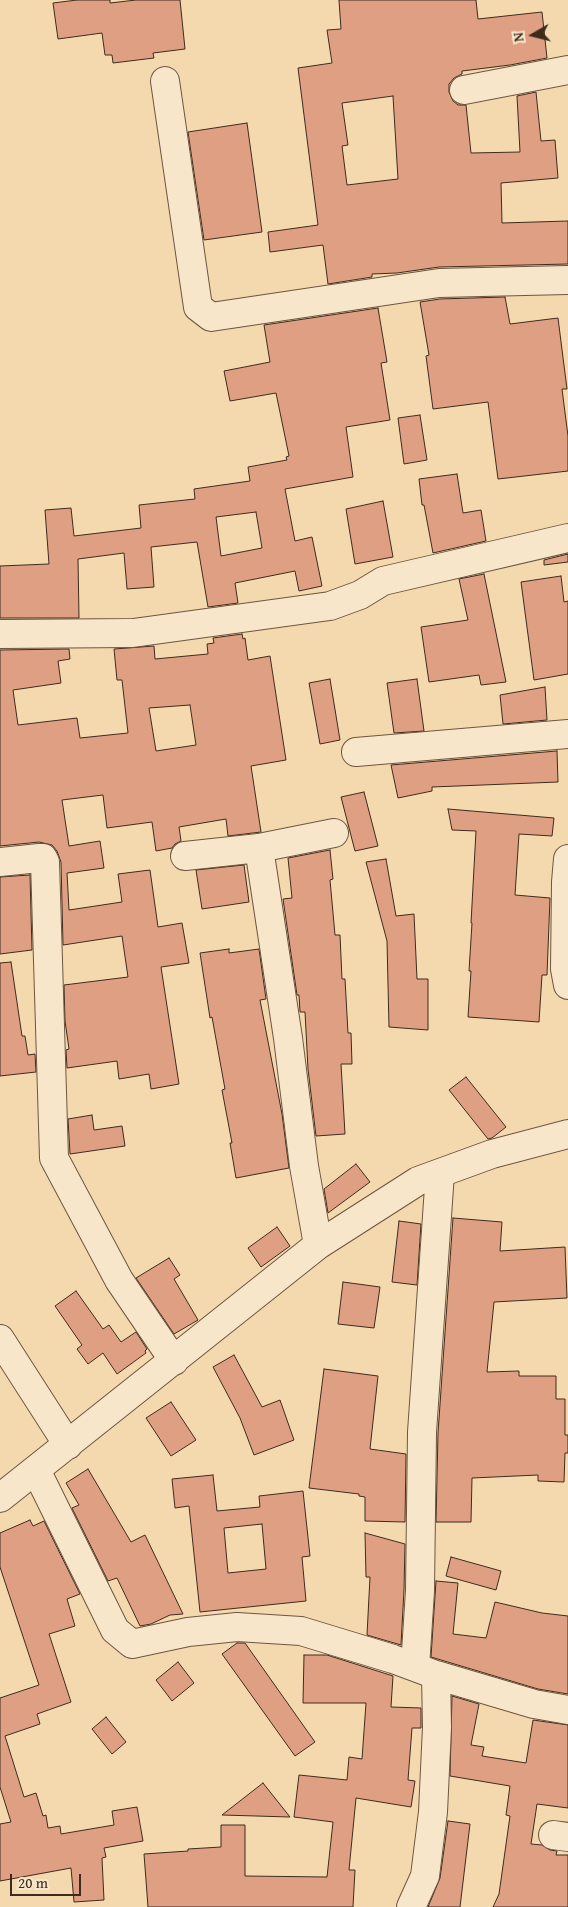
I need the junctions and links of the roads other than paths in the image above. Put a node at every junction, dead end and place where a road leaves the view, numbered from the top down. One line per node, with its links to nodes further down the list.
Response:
1 (568, 70): 3 (street)
2 (165, 81): 4 (street)
3 (464, 90)
4 (568, 280)
5 (568, 538): 6 (street)
6 (0, 634)
7 (568, 734): 8 (street)
8 (356, 752)
9 (334, 833): 10 (street)
10 (259, 848): 11 (street); 17 (street)
11 (185, 856)
12 (568, 859): 14 (street)
13 (0, 862): 19 (street)
14 (568, 985)
15 (568, 1134): 16 (street)
16 (440, 1173): 17 (street); 23 (street)
17 (318, 1246): 19 (street)
18 (0, 1339): 20 (street)
19 (174, 1361): 20 (street)
20 (68, 1445): 21 (street)
21 (36, 1470): 22 (street); 23 (street)
22 (0, 1498)
23 (426, 1671): 24 (street); 25 (street)
24 (568, 1710)
25 (411, 1907)

